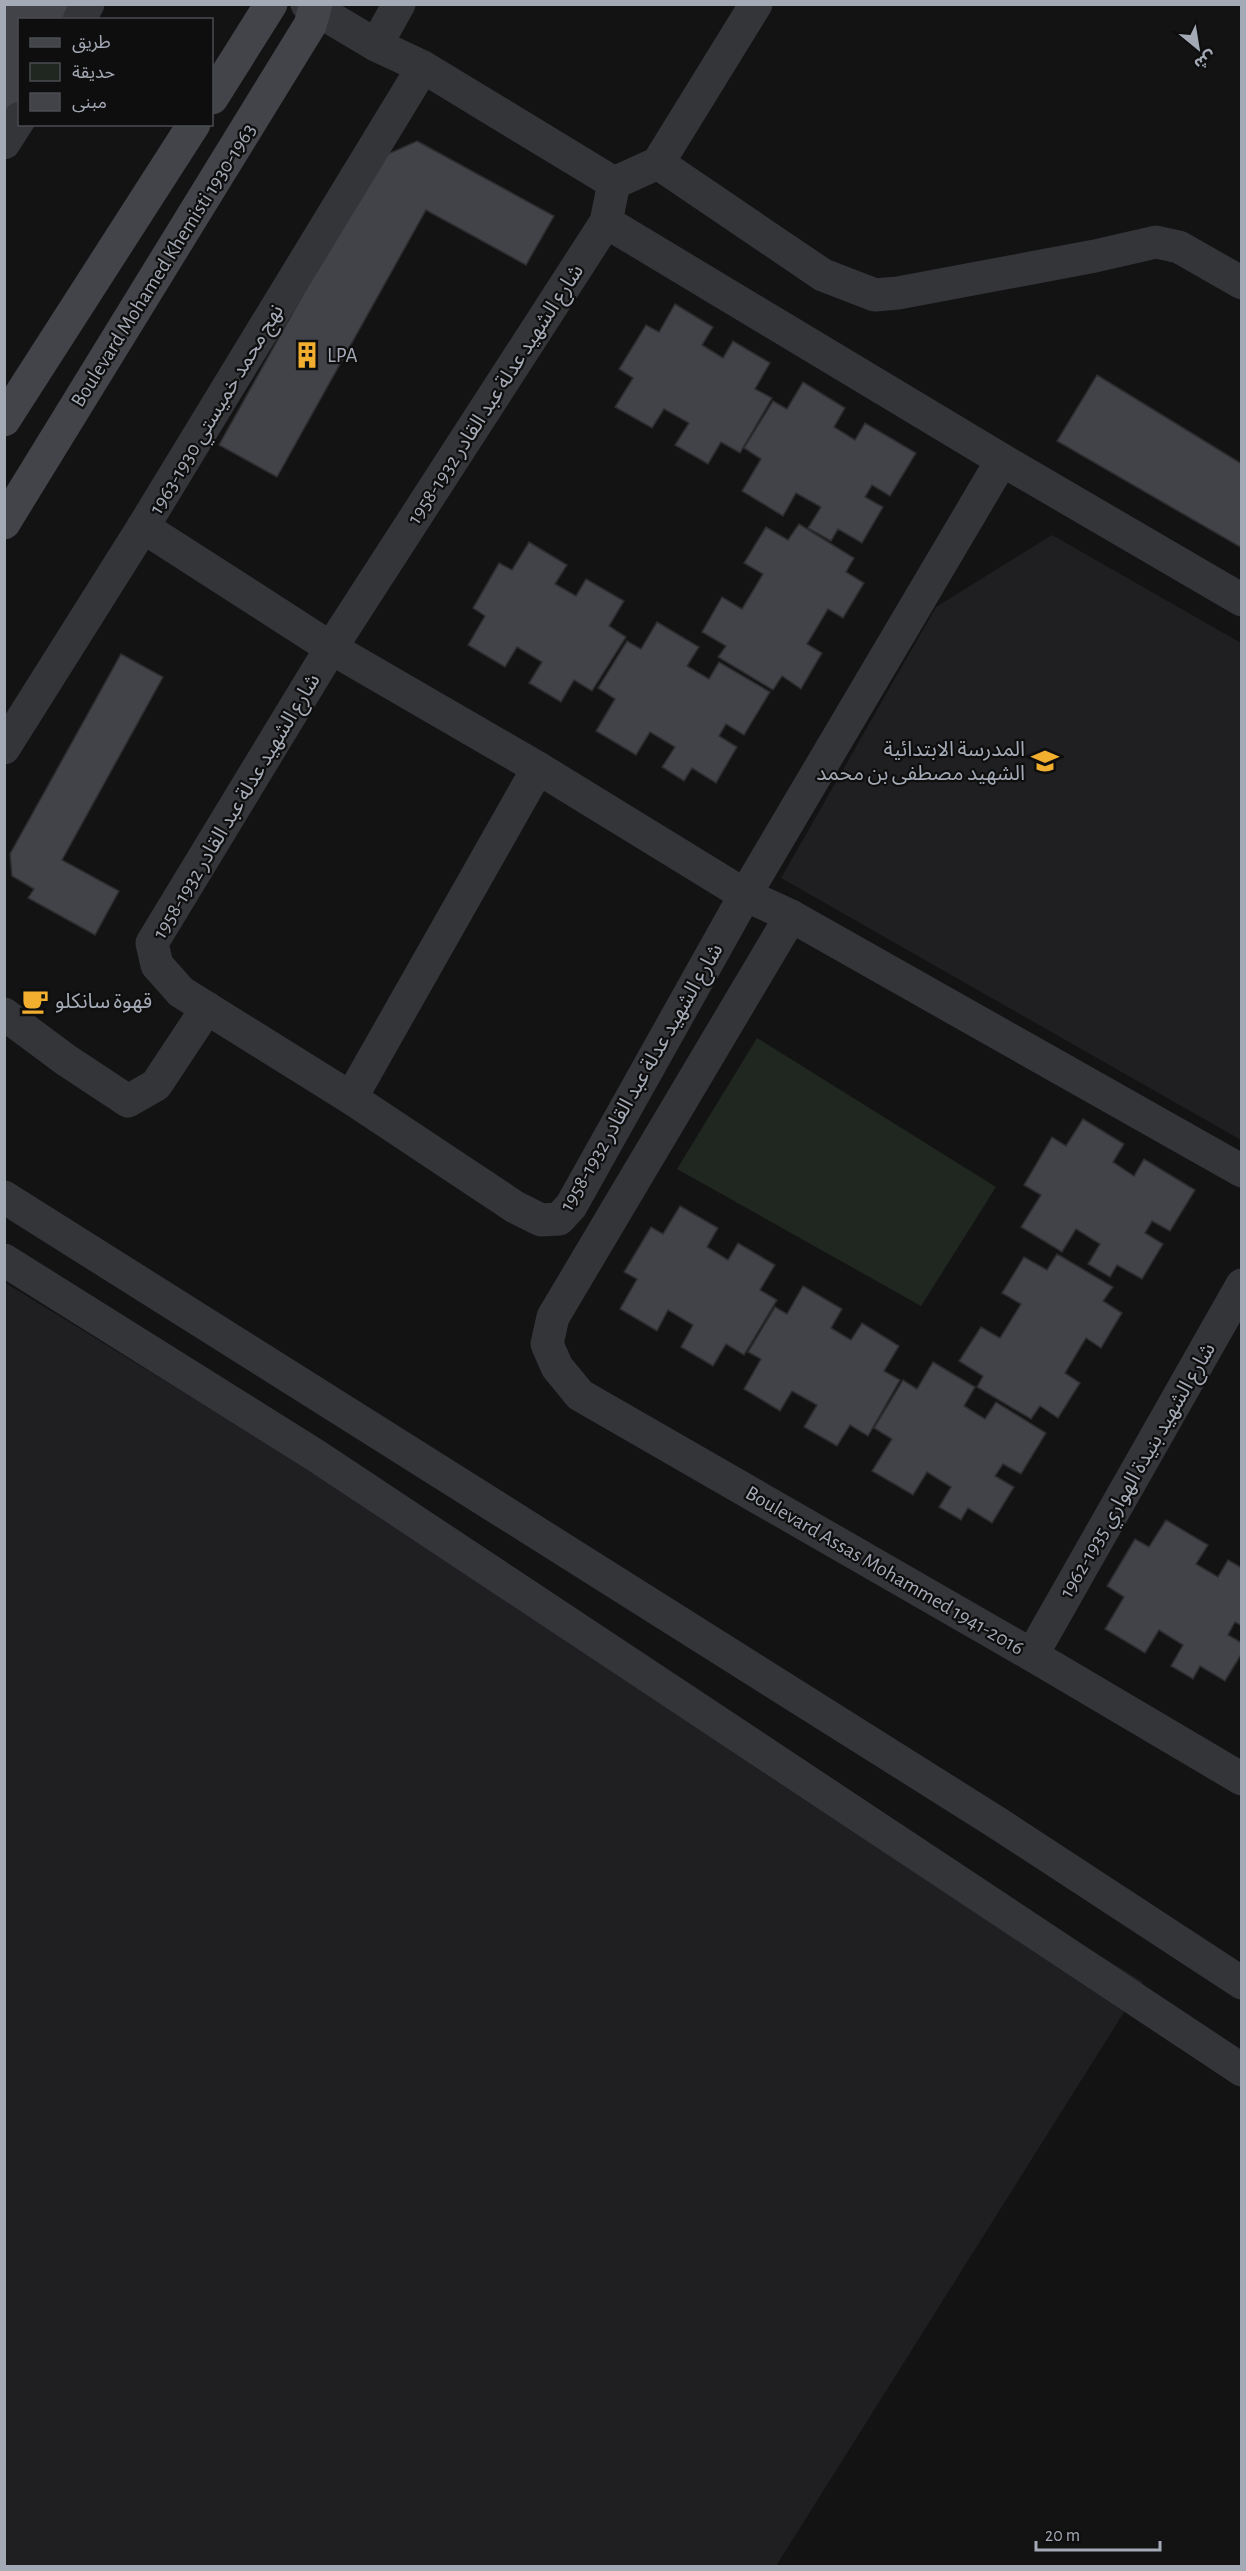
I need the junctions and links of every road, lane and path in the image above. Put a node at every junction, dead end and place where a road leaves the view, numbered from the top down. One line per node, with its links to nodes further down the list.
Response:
1 (88, 4): 6 (street)
2 (271, 4): 9 (main road)
3 (399, 4): 7 (street)
4 (756, 4): 13 (street)
5 (312, 6): 7 (street); 19 (main road, Boulevard Mohamed Khemisti 1930-1963)
6 (80, 18)
7 (376, 45): 8 (street)
8 (423, 68): 14 (street); 20 (street, نهج محمد خميستي 1930-1963)
9 (213, 96)
10 (18, 121): 12 (street)
11 (193, 126): 17 (main road)
12 (4, 143)
13 (658, 164): 14 (street); 16 (street)
14 (614, 183): 15 (street, شارع الشهيد عدلة عبد القادر 1932-1958)
15 (606, 222): 18 (street); 22 (street, شارع الشهيد عدلة عبد القادر 1932-1958)
16 (1242, 283)
17 (4, 420)
18 (1002, 460): 21 (street); 25 (street)
19 (4, 523)
20 (143, 527): 22 (street); 23 (street, نهج محمد خميستي 1930-1963)
21 (1242, 600)
22 (331, 648): 24 (street); 27 (street, شارع الشهيد عدلة عبد القادر 1932-1958)
23 (4, 748)
24 (537, 768): 25 (street); 29 (street)
25 (745, 895): 26 (street); 29 (street, شارع الشهيد عدلة عبد القادر 1932-1958)
26 (791, 916): 30 (street); 34 (street, Boulevard Assas Mohammed 1941-2016)
27 (207, 1008): 28 (street); 29 (street, شارع الشهيد عدلة عبد القادر 1932-1958)
28 (4, 1014)
29 (351, 1098)
30 (1242, 1171)
31 (4, 1197): 36 (street)
32 (4, 1260): 37 (street)
33 (1242, 1285): 34 (street, شارع الشهيد بنيدة الهواري 1935-1962)
34 (1032, 1655): 35 (street, Boulevard Assas Mohammed 1941-2016)
35 (1242, 1779)
36 (1242, 1983)
37 (1242, 2070)

